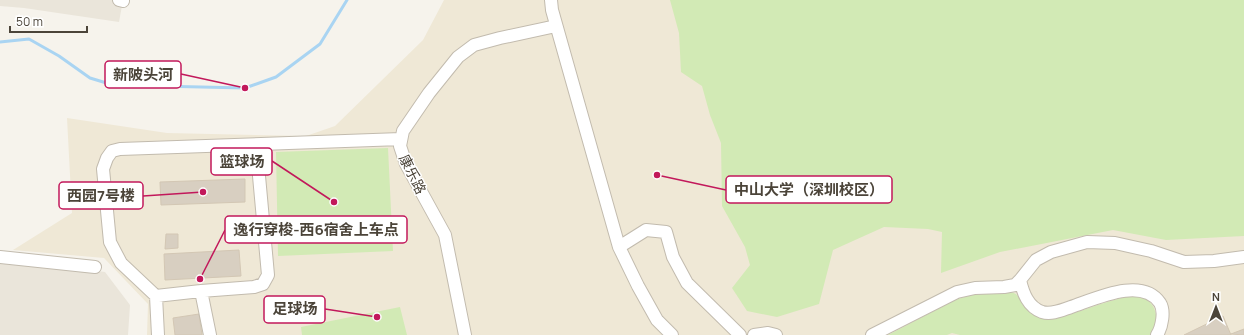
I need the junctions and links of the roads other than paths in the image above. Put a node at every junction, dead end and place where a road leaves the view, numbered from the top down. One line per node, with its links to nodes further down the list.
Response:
1 (119, 0): 2 (street)
2 (123, 0)
3 (551, 0): 4 (street)
4 (556, 26): 5 (street, 康乐路); 7 (street)
5 (401, 139): 6 (street); 16 (street, 康乐路)
6 (267, 144): 12 (street); 13 (street)
7 (620, 247): 17 (street); 18 (street)
8 (0, 257): 10 (street)
9 (1244, 257): 11 (street)
10 (95, 267)
11 (1020, 280): 21 (street); 22 (street)
12 (201, 291): 13 (street); 15 (street)
13 (156, 296): 14 (street)
14 (158, 335)
15 (210, 335)
16 (465, 335)
17 (672, 335)
18 (740, 335)
19 (754, 335): 20 (street)
20 (776, 335)
21 (872, 335)
22 (1157, 335)

